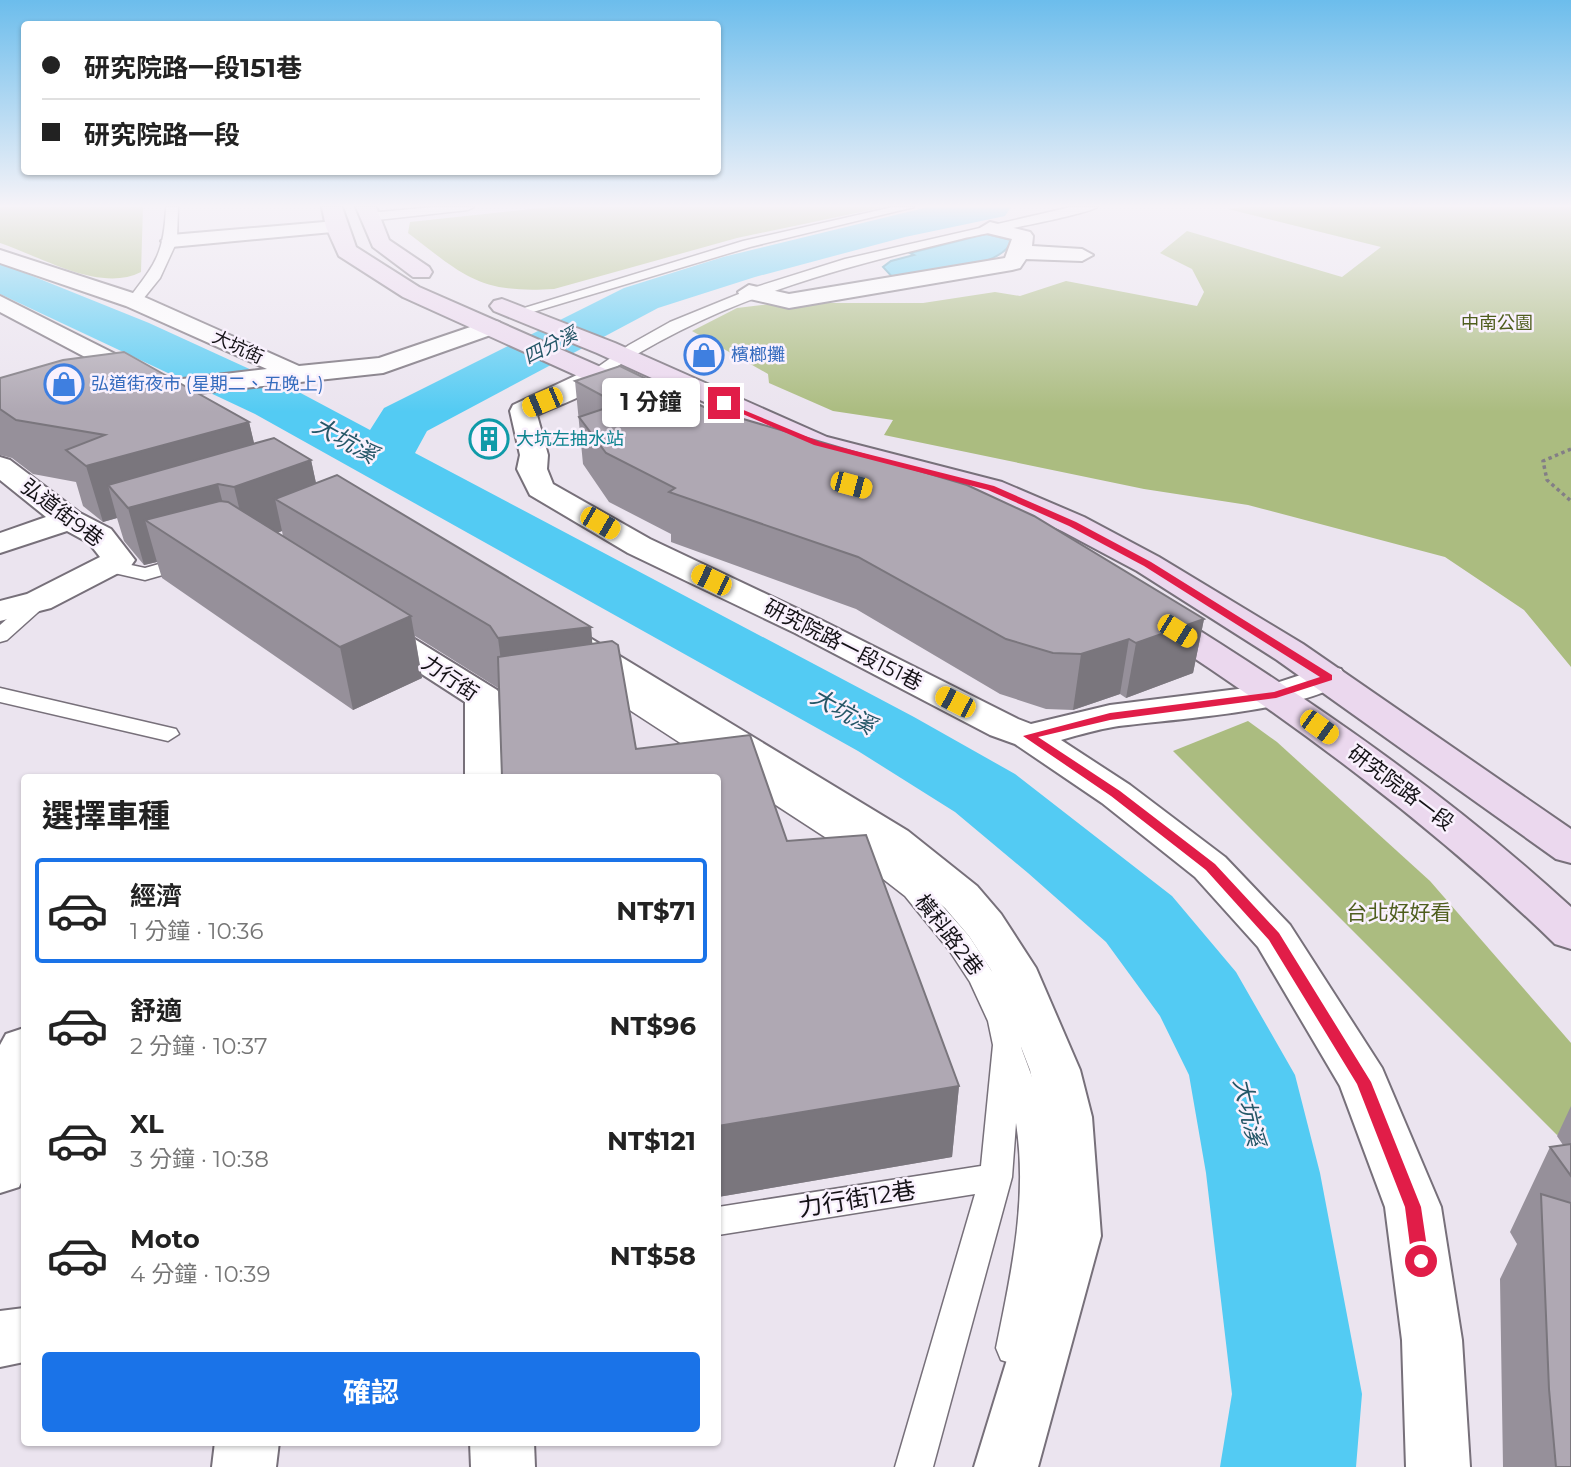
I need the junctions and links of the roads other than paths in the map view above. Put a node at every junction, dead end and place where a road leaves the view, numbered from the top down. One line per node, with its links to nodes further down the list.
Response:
1 (58, 275): 11 (street, 大坑街)
2 (154, 275): 11 (lane)
3 (383, 275): 14 (main road)
4 (430, 275): 8 (main road)
5 (641, 275): 13 (lane)
6 (802, 275): 9 (lane)
7 (939, 275): 9 (street)
8 (442, 282)
9 (749, 292): 15 (lane)
10 (477, 296): 13 (main road)
11 (134, 301): 16 (street, 大坑街)
12 (0, 303): 18 (street)
13 (518, 312): 14 (main road); 15 (main road)
14 (491, 327): 15 (main road); 16 (street)
15 (599, 360): 19 (main road); 31 (main road); 37 (street, 研究院路一段151巷)
16 (295, 374): 18 (street)
17 (108, 396): 18 (street)
18 (190, 401)
19 (691, 421)
20 (1, 467): 21 (street, 弘道街9巷)
21 (69, 520): 22 (street); 23 (street, 弘道街9巷)
22 (0, 543)
23 (111, 543): 24 (lane); 26 (street, 弘道街9巷)
24 (208, 556)
25 (1128, 600): 34 (main road, 研究院路一段)
26 (39, 601): 27 (street, 弘道街9巷); 30 (lane)
27 (0, 611)
28 (348, 612): 38 (street, 力行街)
29 (548, 635): 32 (lane, 橫科路2巷); 54 (street)
30 (0, 636)
31 (1328, 677): 34 (street); 39 (main road)
32 (623, 694): 35 (lane); 41 (lane, 橫科路2巷)
33 (0, 695): 36 (lane)
34 (1276, 695): 37 (street); 40 (main road, 研究院路一段)
35 (595, 698)
36 (168, 734)
37 (1029, 736): 55 (street, 研究院路一段151巷)
38 (486, 774)
39 (1571, 849)
40 (1571, 933)
41 (1008, 1045): 44 (lane, 橫科路2巷); 53 (lane)
42 (21, 1062): 43 (street)
43 (0, 1171)
44 (996, 1177): 45 (lane, 力行街12巷); 52 (lane, 橫科路2巷)
45 (721, 1221)
46 (21, 1336): 47 (street)
47 (0, 1339)
48 (247, 1446): 50 (street)
49 (502, 1446): 51 (street)
50 (244, 1467)
51 (503, 1467)
52 (914, 1467)
53 (1000, 1467)
54 (1006, 1467)
55 (1438, 1467)

